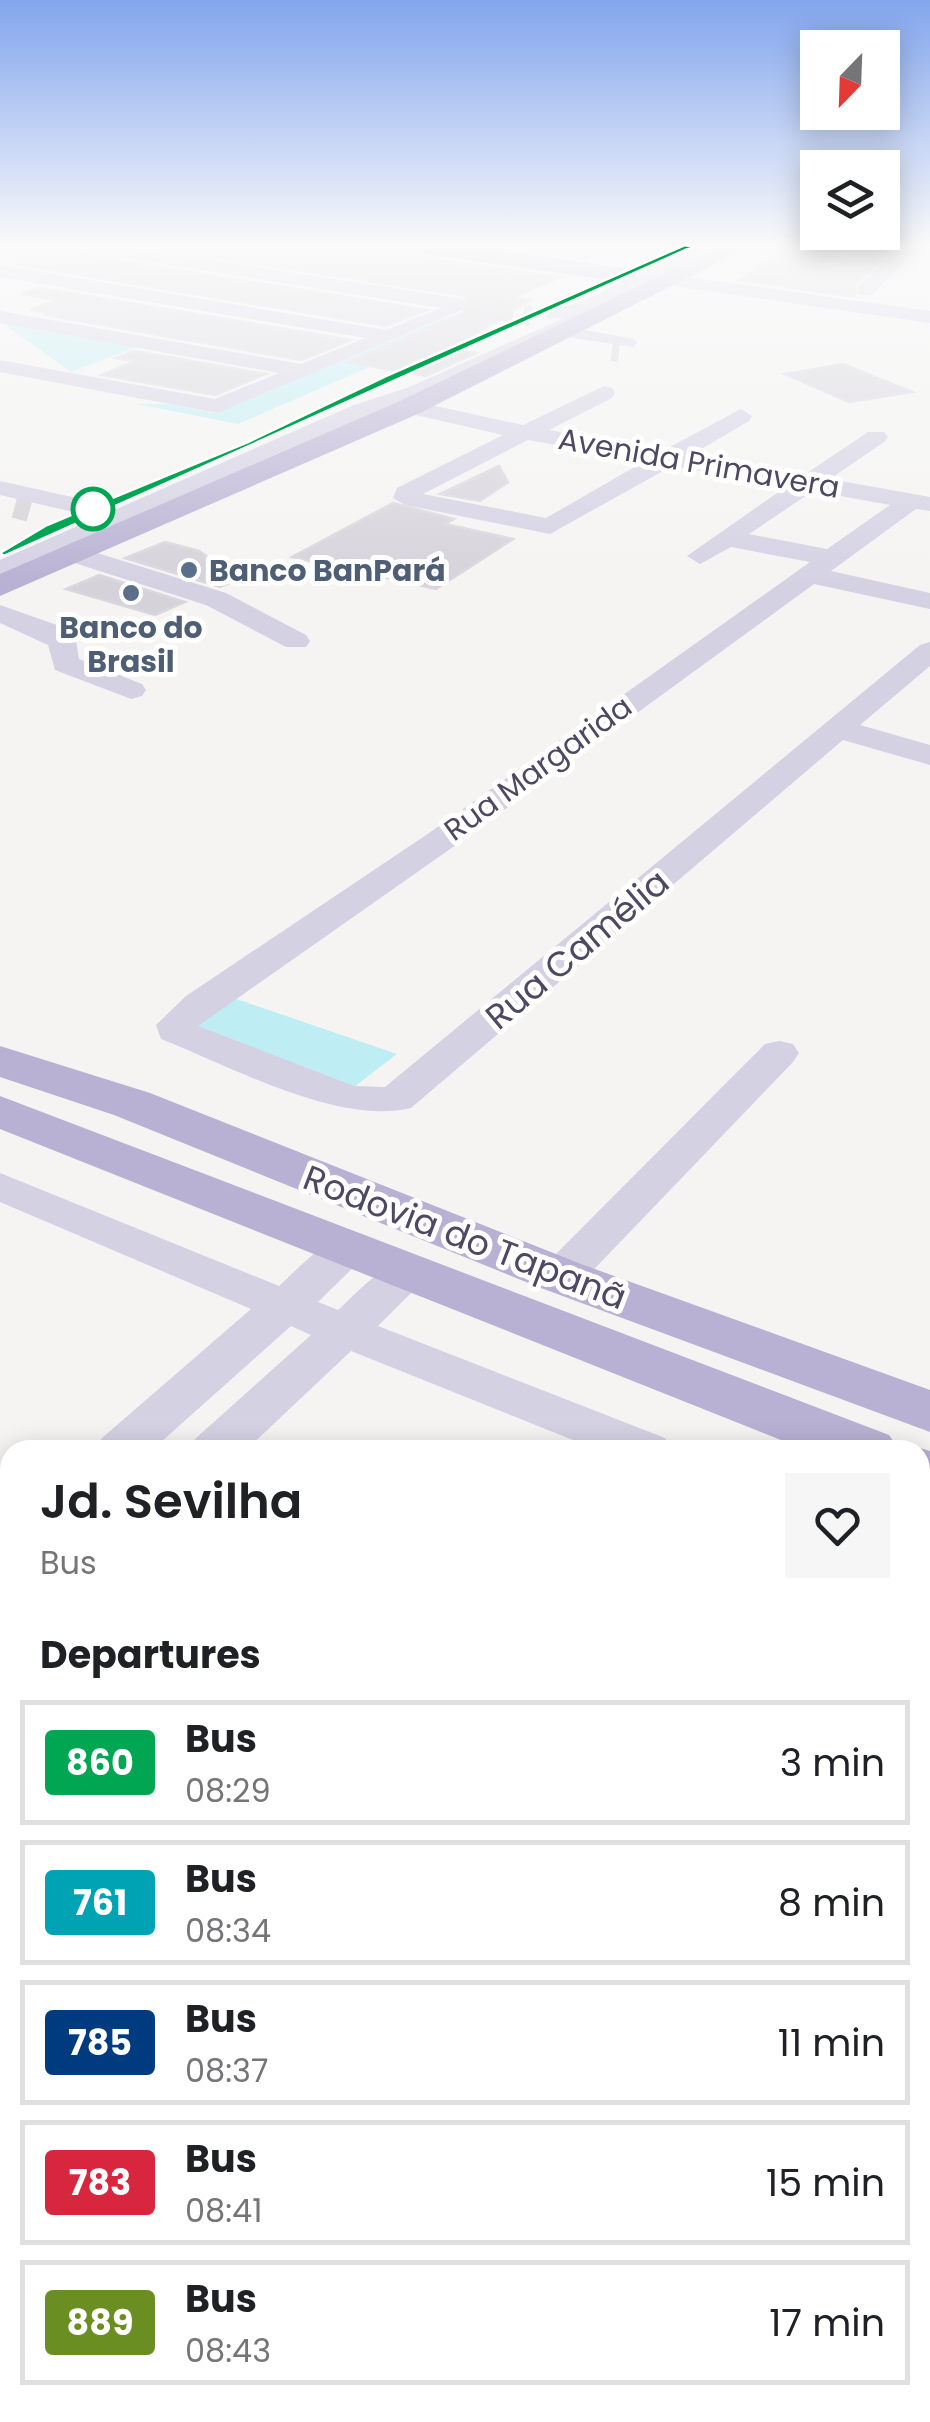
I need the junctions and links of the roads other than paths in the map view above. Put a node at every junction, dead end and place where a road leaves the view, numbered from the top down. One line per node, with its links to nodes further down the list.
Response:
1 (24, 360): 9 (street)
2 (248, 360): 8 (street)
3 (330, 360): 8 (street)
4 (439, 360): 15 (main road)
5 (488, 360): 15 (street)
6 (509, 360): 11 (main road)
7 (0, 366): 9 (street)
8 (306, 370): 9 (street)
9 (41, 374)
10 (604, 394): 13 (street)
11 (418, 403): 13 (street, Avenida Primavera); 15 (main road)
12 (741, 416): 16 (street)
13 (534, 429): 16 (street, Avenida Primavera); 16 (street)
14 (876, 438): 17 (street)
15 (277, 448): 19 (main road); 22 (main road); 25 (street)
16 (674, 454): 17 (street, Avenida Primavera)
17 (814, 478): 18 (street, Avenida Primavera); 20 (street)
18 (924, 495): 24 (street, Rua Margarida)
19 (32, 502): 21 (main road)
20 (726, 538): 23 (street); 24 (street)
21 (0, 553)
22 (74, 554): 26 (main road); 29 (street)
23 (700, 556)
24 (817, 565): 27 (street); 34 (street, Rua Margarida)
25 (0, 570)
26 (0, 586)
27 (930, 601)
28 (0, 613): 31 (street)
29 (296, 641)
30 (930, 651): 32 (street, Rua Camélia)
31 (131, 690)
32 (839, 729): 33 (street); 34 (street, Rua Camélia)
33 (930, 755)
34 (182, 1036)
35 (779, 1053): 41 (street)
36 (0, 1061): 41 (main road, Rodovia do Tapanã)
37 (0, 1111): 39 (main road, Rodovia do Tapanã)
38 (0, 1186): 42 (street)
39 (348, 1250): 40 (main road, Rodovia do Tapanã); 42 (street)
40 (407, 1274): 43 (street); 48 (main road, Rodovia do Tapanã)
41 (561, 1276): 44 (main road, Rodovia do Tapanã)
42 (286, 1307): 43 (street); 45 (street)
43 (345, 1331): 46 (street); 47 (street)
44 (930, 1412)
45 (132, 1440)
46 (225, 1440)
47 (622, 1440)
48 (841, 1440)

